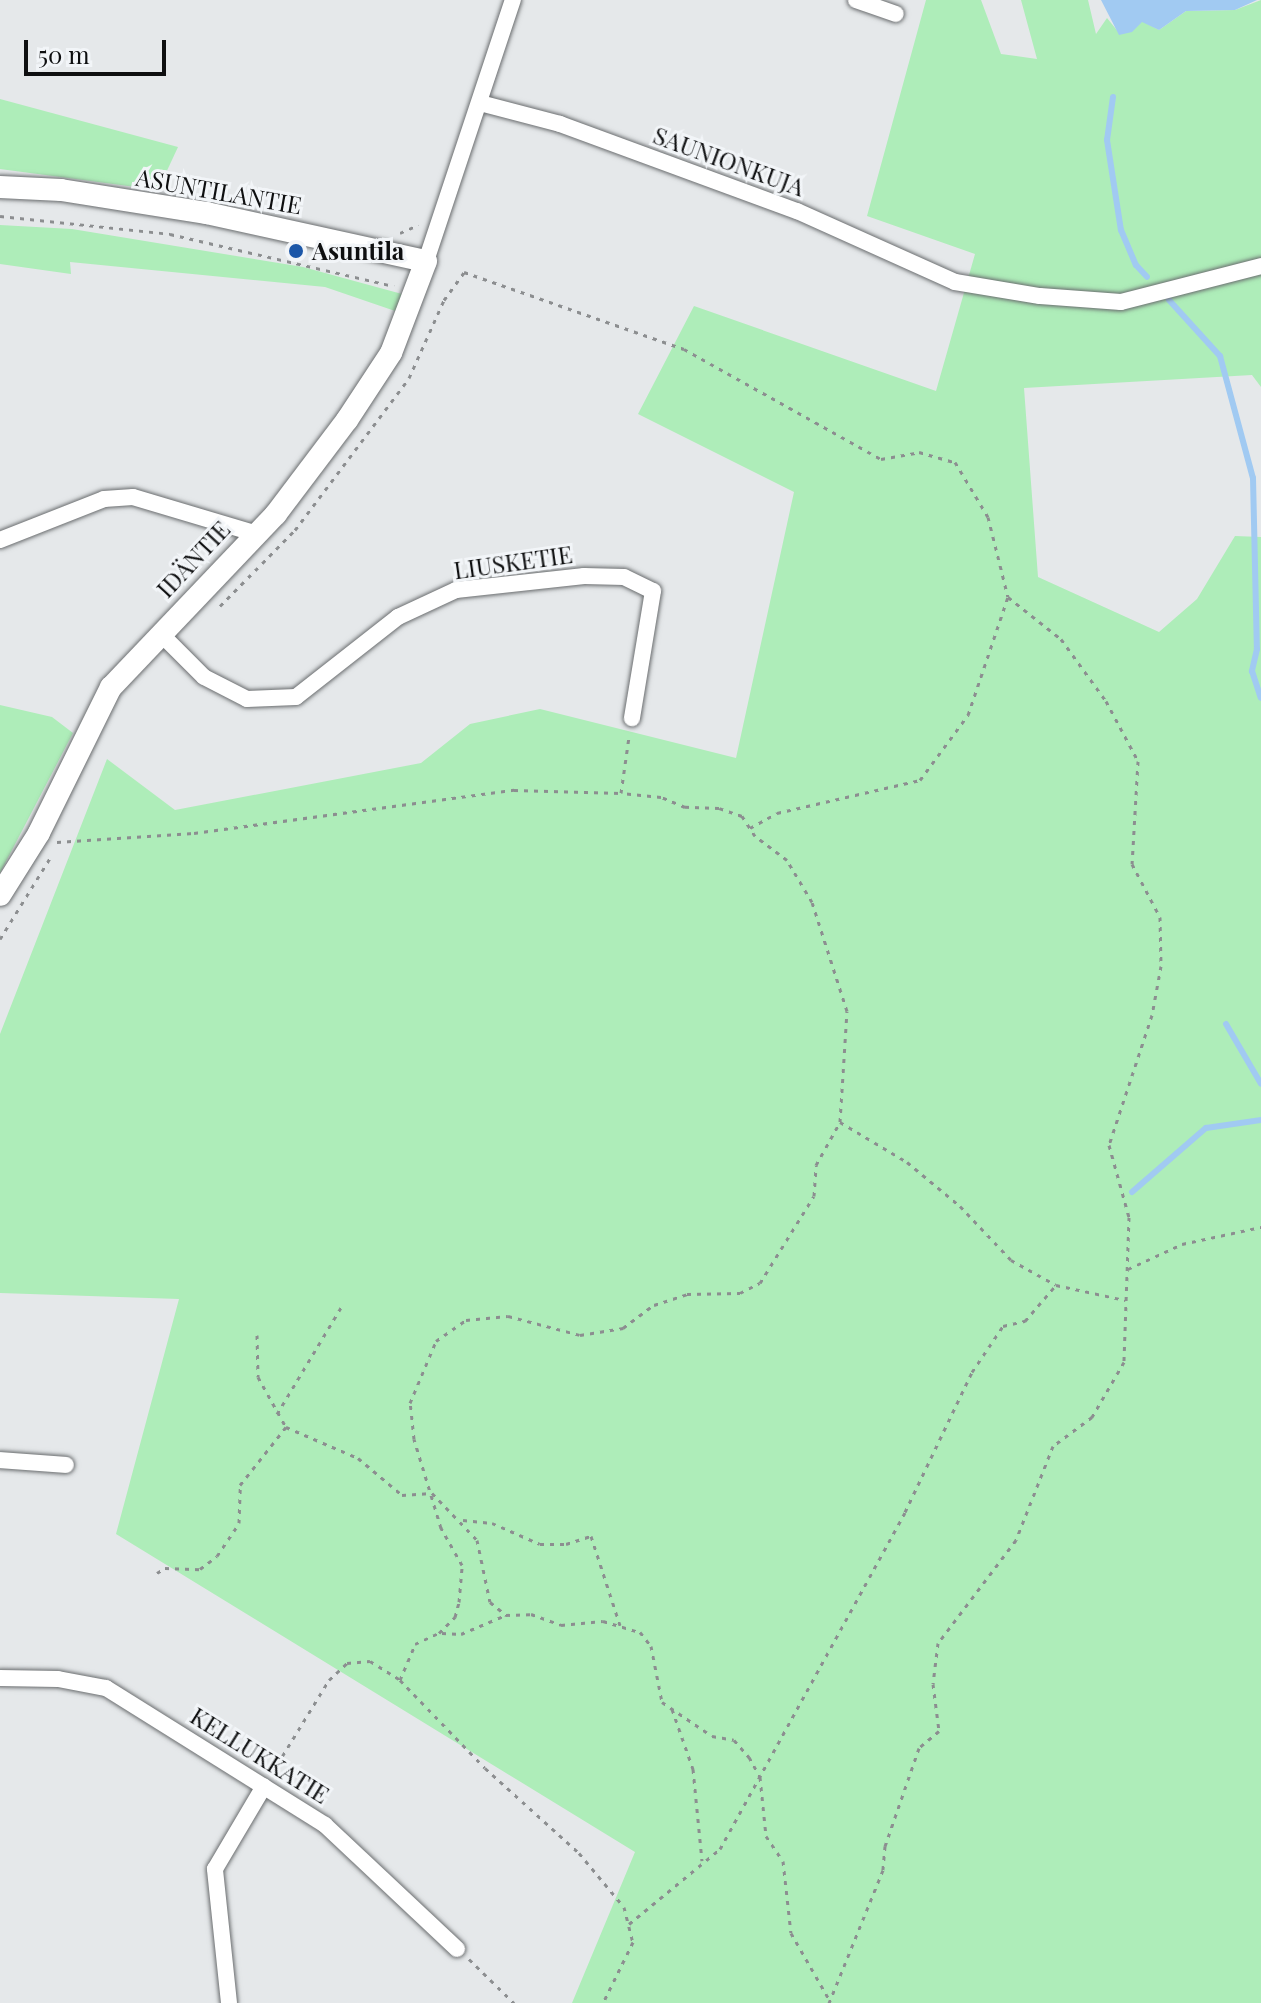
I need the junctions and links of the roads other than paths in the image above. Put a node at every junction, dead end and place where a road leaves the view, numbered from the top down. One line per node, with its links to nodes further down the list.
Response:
1 (513, 0): 4 (street)
2 (856, 0): 3 (street)
3 (896, 14)
4 (480, 103): 6 (street); 7 (street, SAUNIONKUJA)
5 (0, 187): 6 (street, ASUNTILANTIE)
6 (426, 261): 8 (street, IDÄNTIE)
7 (1261, 266)
8 (254, 533): 9 (street); 10 (street, IDÄNTIE)
9 (0, 540)
10 (160, 633): 11 (street, LIUSKETIE); 12 (street, IDÄNTIE)
11 (632, 718)
12 (0, 895)
13 (0, 1460): 14 (street)
14 (66, 1465)
15 (0, 1678): 16 (street, KELLUKKATIE)
16 (264, 1786): 17 (street, KELLUKKATIE); 18 (street)
17 (457, 1949)
18 (229, 2003)

